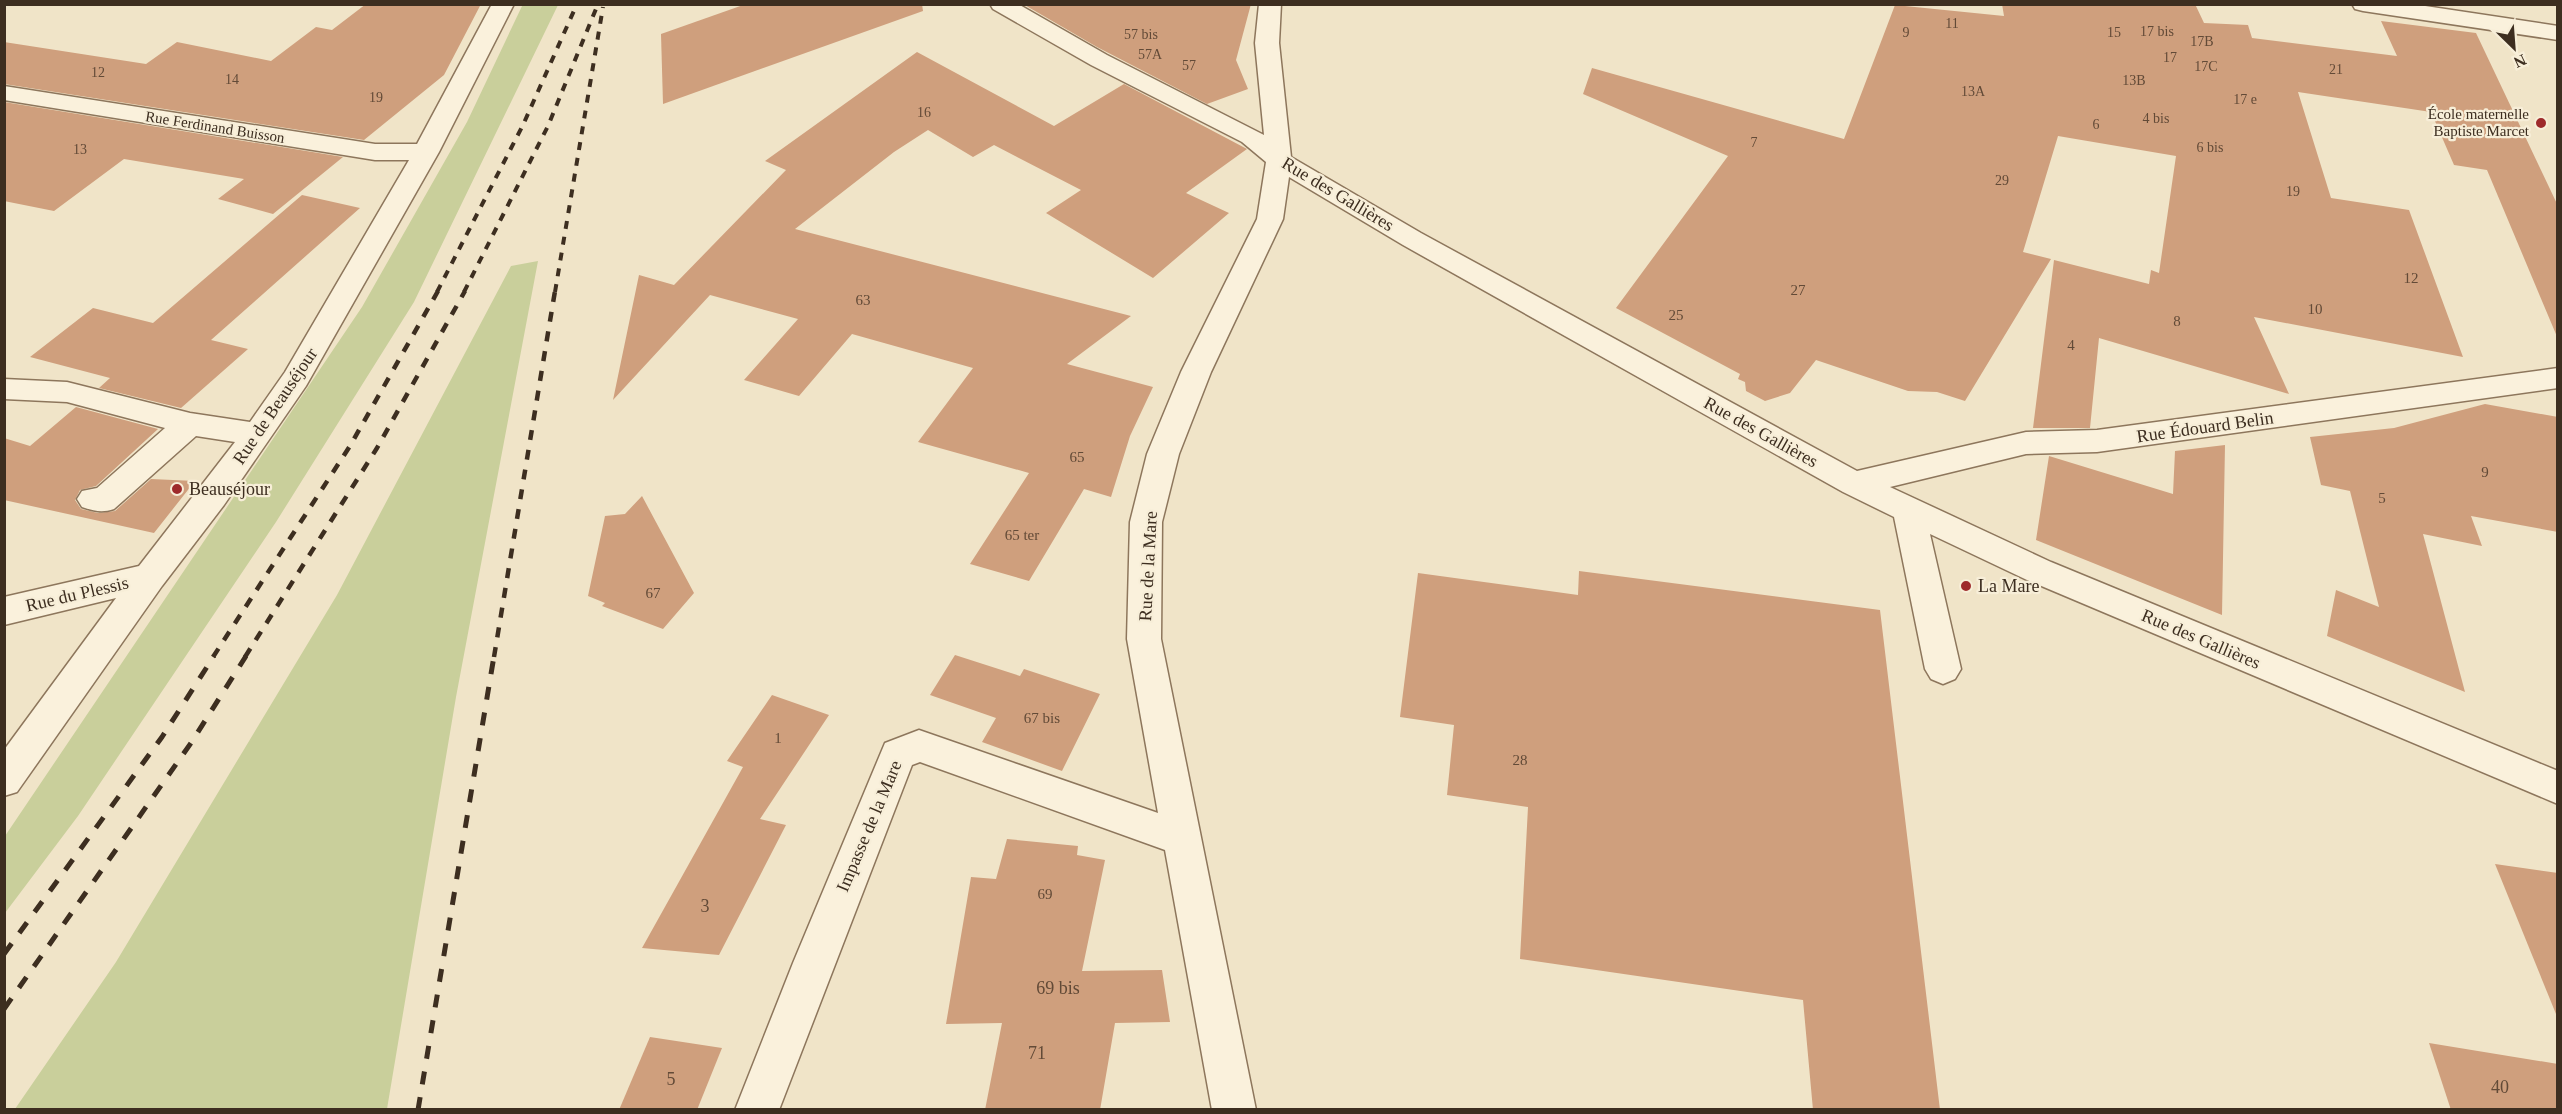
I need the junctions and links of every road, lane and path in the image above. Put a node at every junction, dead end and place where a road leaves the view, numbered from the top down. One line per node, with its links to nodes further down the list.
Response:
1 (503, 4): 7 (street, Rue de Beauséjour)
2 (1001, 4): 8 (street, Rue des Gallières)
3 (1270, 4): 8 (street, Rue de la Mare)
4 (2363, 4): 5 (street)
5 (2558, 33)
6 (4, 93): 7 (street, Rue Ferdinand Buisson)
7 (426, 152): 12 (street, Rue de Beauséjour)
8 (1279, 160): 13 (street, Rue des Gallières); 21 (street, Rue de la Mare)
9 (2558, 378): 13 (street, Rue Édouard Belin)
10 (4, 388): 11 (street)
11 (190, 424): 12 (street); 14 (street)
12 (257, 434): 16 (street, Rue de Beauséjour)
13 (1854, 484): 15 (street, Rue des Gallières)
14 (93, 499)
15 (1909, 510): 18 (street); 20 (street, Rue des Gallières)
16 (150, 577): 17 (street, Rue du Plessis); 19 (street, Rue de Beauséjour)
17 (4, 611)
18 (1943, 669)
19 (4, 780)
20 (2558, 788)
21 (1180, 838): 22 (street, Impasse de la Mare); 23 (street, Rue de la Mare)
22 (757, 1110)
23 (1234, 1110)

